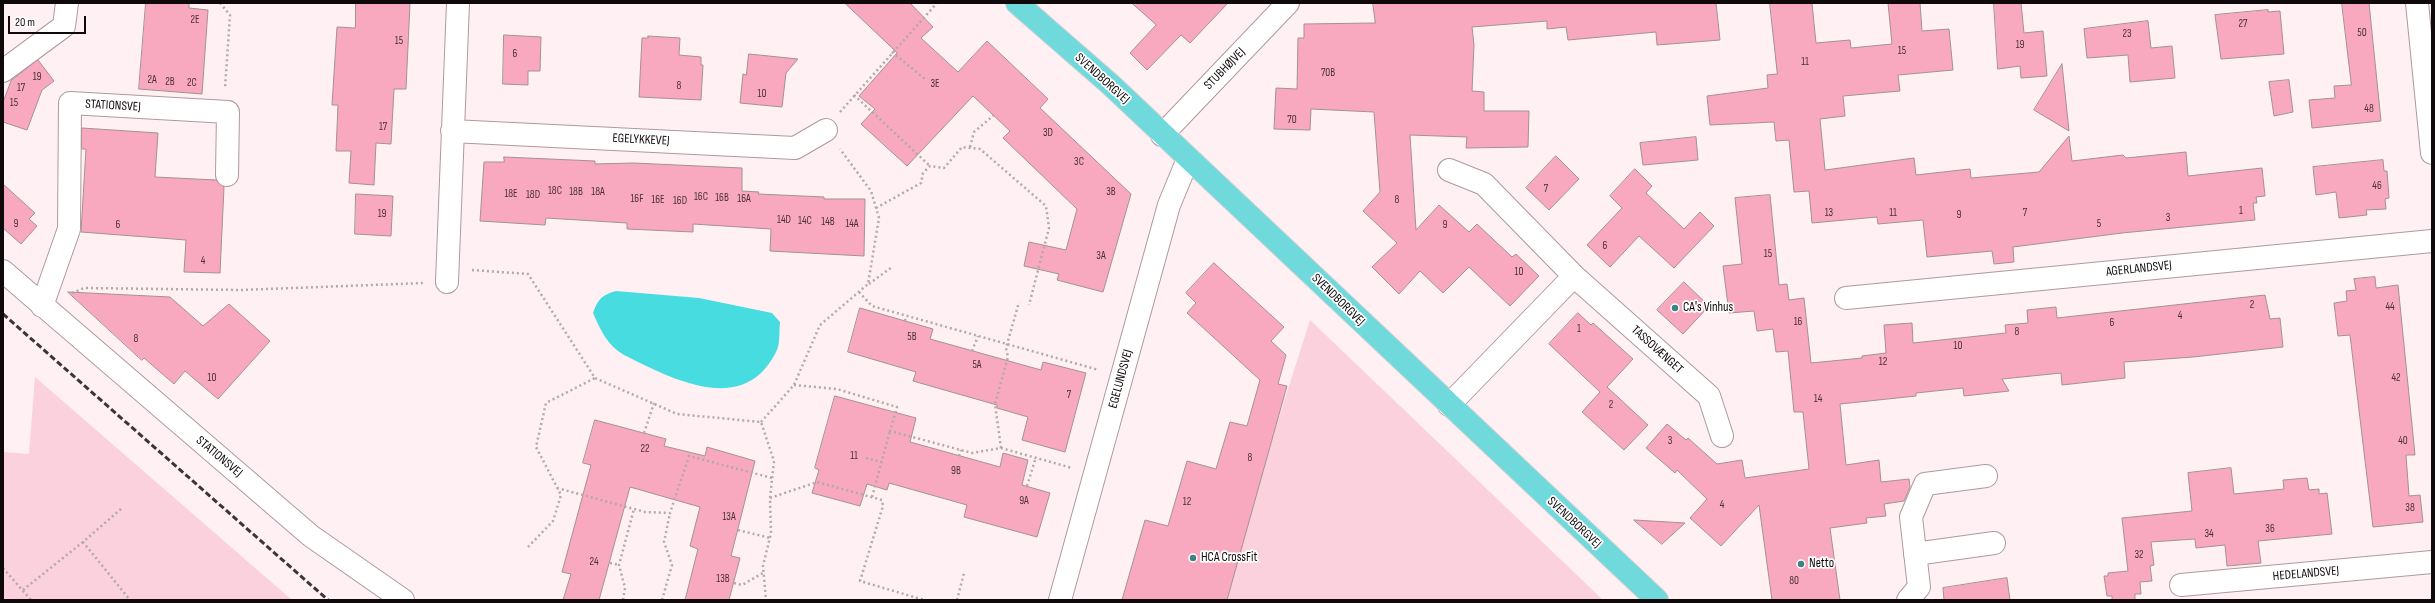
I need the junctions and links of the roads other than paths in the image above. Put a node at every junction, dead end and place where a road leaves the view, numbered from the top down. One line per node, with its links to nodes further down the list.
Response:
1 (67, 3): 6 (street)
2 (458, 3): 9 (street)
3 (1017, 3): 10 (main road, SVENDBORGVEJ)
4 (1288, 3): 10 (street, STUBHØJVEJ)
5 (2417, 3): 7 (street)
6 (3, 71)
7 (2430, 120): 11 (street)
8 (826, 130): 9 (street, EGELYKKEVEJ)
9 (452, 131): 17 (street)
10 (1162, 135): 12 (main road, SVENDBORGVEJ)
11 (2432, 153)
12 (1188, 159): 21 (main road, SVENDBORGVEJ); 29 (street, EGELUNDSVEJ)
13 (1449, 170): 18 (street, TASSOVÆNGET)
14 (227, 175): 20 (street, STATIONSVEJ)
15 (2432, 241): 19 (street, AGERLANDSVEJ)
16 (3, 271): 20 (street, STATIONSVEJ)
17 (447, 275)
18 (1574, 276): 21 (street); 22 (street, TASSOVÆNGET)
19 (1846, 298)
20 (42, 306): 28 (street, STATIONSVEJ)
21 (1449, 405): 30 (main road, SVENDBORGVEJ)
22 (1722, 436)
23 (1986, 476): 25 (street)
24 (1994, 543): 25 (street)
25 (1915, 554): 31 (street)
26 (2432, 562): 27 (street, HEDELANDSVEJ)
27 (2181, 585)
28 (403, 600)
29 (1060, 600)
30 (1657, 600)
31 (1908, 600)

